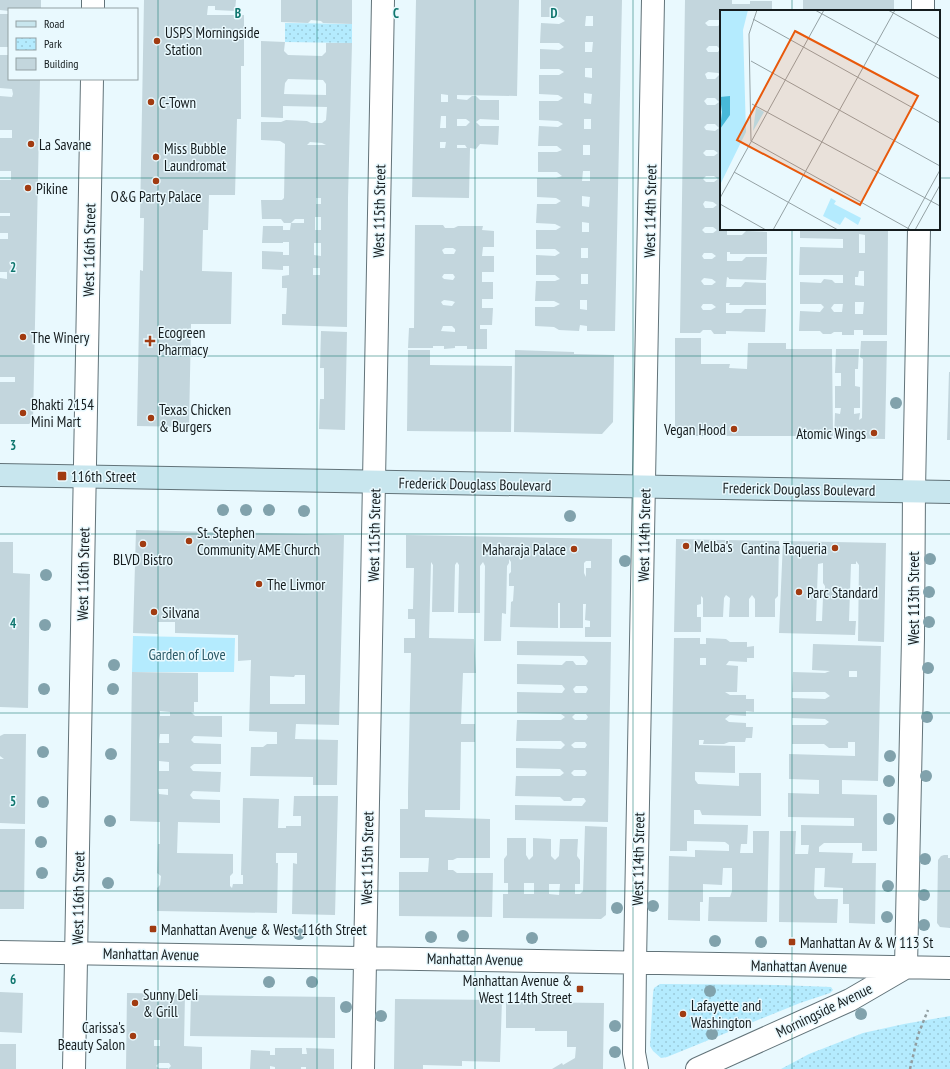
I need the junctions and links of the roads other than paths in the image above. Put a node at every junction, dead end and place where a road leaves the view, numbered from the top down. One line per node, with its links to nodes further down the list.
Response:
1 (383, 0): 7 (street, West 115th Street)
2 (653, 0): 8 (street, West 114th Street)
3 (92, 80): 6 (street, West 116th Street)
4 (919, 230): 9 (street, West 113th Street)
5 (0, 475): 6 (main road, Frederick Douglass Boulevard)
6 (85, 477): 7 (main road, Frederick Douglass Boulevard); 12 (street, West 116th Street)
7 (374, 483): 8 (main road, Frederick Douglass Boulevard); 13 (street, West 115th Street)
8 (645, 487): 9 (main road, Frederick Douglass Boulevard); 14 (street, West 114th Street)
9 (914, 491): 10 (main road, Frederick Douglass Boulevard); 15 (street, West 113th Street)
10 (950, 492)
11 (0, 952): 12 (street, Manhattan Avenue)
12 (77, 953): 13 (street, Manhattan Avenue); 17 (street, West 116th Street)
13 (365, 957): 14 (street, Manhattan Avenue); 18 (street, West 115th Street)
14 (636, 963): 15 (street, Manhattan Avenue); 19 (street, West 114th Street)
15 (906, 967): 16 (street, Manhattan Avenue); 20 (street, Morningside Avenue)
16 (950, 968)
17 (74, 1069)
18 (363, 1069)
19 (637, 1069)
20 (697, 1069)

